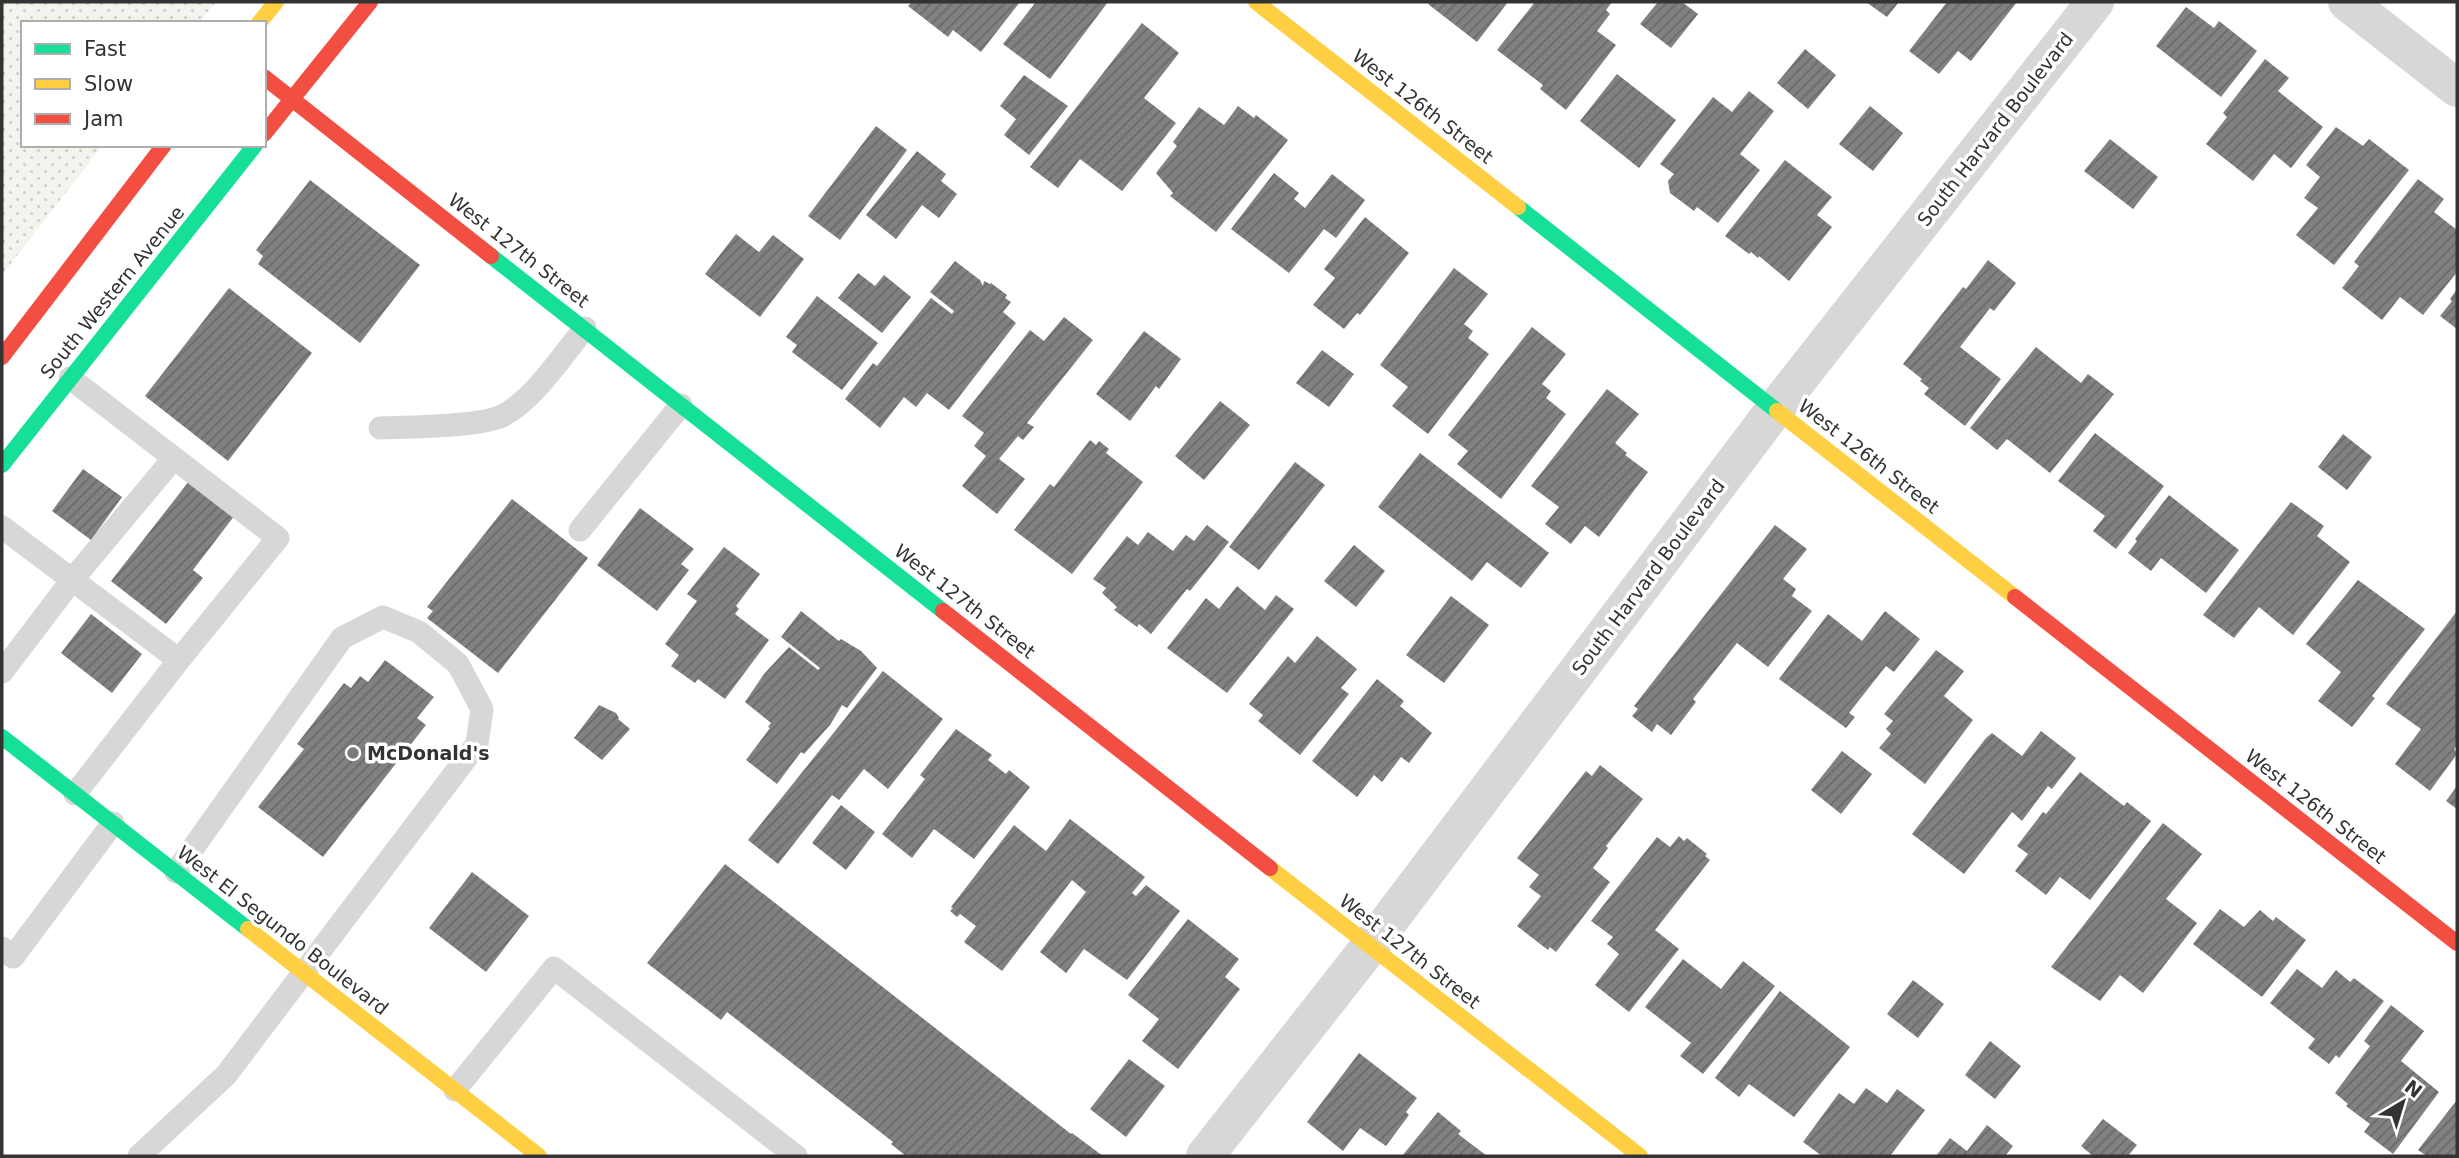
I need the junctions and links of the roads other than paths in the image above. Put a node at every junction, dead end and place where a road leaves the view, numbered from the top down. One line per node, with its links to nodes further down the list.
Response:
1 (276, 2): 6 (street)
2 (370, 2): 9 (street)
3 (1256, 2): 17 (street, West 126th Street)
4 (2095, 2): 17 (street, South Harvard Boulevard)
5 (2347, 2): 8 (street)
6 (261, 21)
7 (266, 79): 9 (street, West 127th Street)
8 (2457, 88)
9 (292, 99): 10 (street); 13 (street, West 127th Street)
10 (266, 132)
11 (162, 147): 14 (street)
12 (253, 147): 15 (street, South Western Avenue)
13 (585, 328): 16 (street, West 127th Street); 18 (lane)
14 (2, 357)
15 (70, 378): 19 (lane); 20 (street, South Western Avenue)
16 (681, 405): 22 (lane); 31 (street, West 127th Street)
17 (1775, 409): 30 (street, West 126th Street); 31 (street, South Harvard Boulevard)
18 (380, 428)
19 (174, 458): 23 (lane); 24 (lane)
20 (2, 465)
21 (2, 527): 23 (lane)
22 (580, 530)
23 (72, 580): 24 (lane); 25 (lane)
24 (178, 660): 27 (lane)
25 (2, 672)
26 (2, 737): 27 (street, West El Segundo Boulevard)
27 (75, 794): 28 (street, West El Segundo Boulevard)
28 (113, 824): 29 (street, West El Segundo Boulevard); 32 (lane)
29 (176, 872): 33 (street, West El Segundo Boulevard); 33 (lane)
30 (2457, 943)
31 (1370, 946): 38 (street, South Harvard Boulevard); 39 (street, West 127th Street)
32 (2, 948)
33 (304, 972): 34 (street, West El Segundo Boulevard); 35 (lane)
34 (455, 1090): 36 (street, West El Segundo Boulevard); 37 (lane)
35 (139, 1156)
36 (539, 1156)
37 (796, 1156)
38 (1205, 1156)
39 (1640, 1156)

